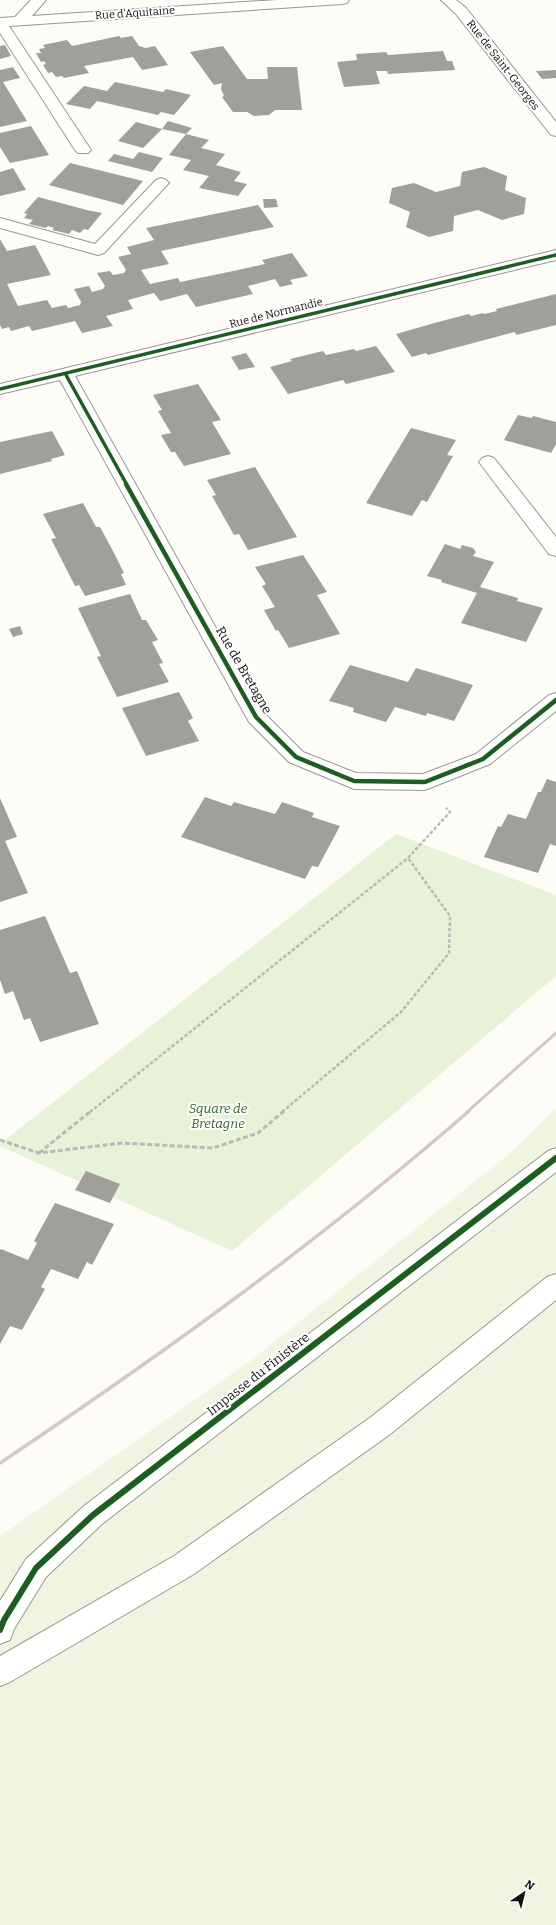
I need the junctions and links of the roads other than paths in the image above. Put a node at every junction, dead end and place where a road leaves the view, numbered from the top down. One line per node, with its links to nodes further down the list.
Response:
1 (40, 0): 4 (street)
2 (342, 0): 4 (street, Rue d'Aquitaine)
3 (448, 0): 6 (street, Rue de Saint-Georges)
4 (20, 20): 5 (street, Rue d'Aquitaine)
5 (0, 22): 7 (street)
6 (556, 132)
7 (83, 150)
8 (161, 183): 9 (street)
9 (0, 223)
10 (556, 255): 11 (street, Rue de Normandie)
11 (66, 375): 12 (street, Rue de Normandie); 15 (street, Rue de Bretagne)
12 (0, 389)
13 (488, 462): 14 (street)
14 (556, 550)
15 (556, 700)
16 (556, 1158): 18 (street, Impasse du Finistère)
17 (556, 1285): 19 (street)
18 (0, 1630)
19 (0, 1672)

